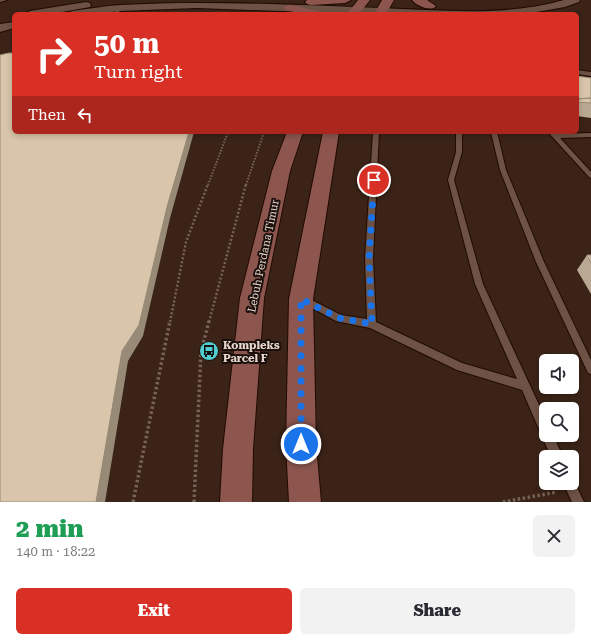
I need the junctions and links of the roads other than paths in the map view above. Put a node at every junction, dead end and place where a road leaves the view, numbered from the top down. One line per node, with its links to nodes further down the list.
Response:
1 (5, 0): 9 (lane)
2 (132, 0): 3 (street); 16 (street)
3 (144, 0)
4 (261, 0): 10 (street)
5 (345, 0): 10 (main road)
6 (418, 0): 15 (main road)
7 (532, 0): 15 (street)
8 (575, 0): 20 (street)
9 (0, 1)
10 (311, 2): 11 (street)
11 (359, 7): 12 (street); 13 (street)
12 (384, 7): 15 (street)
13 (290, 8): 14 (street); 18 (main road)
14 (118, 11): 17 (street)
15 (424, 11): 19 (street)
16 (56, 12)
17 (103, 12)
18 (309, 12)
19 (462, 12)
20 (510, 12)
21 (12, 17): 22 (street)
22 (0, 19)
23 (12, 25): 24 (street)
24 (0, 28)
25 (579, 72): 26 (lane)
26 (591, 74)
27 (294, 134): 41 (main road, Lebuh Perdana Timur)
28 (331, 134): 35 (main road)
29 (376, 134): 36 (lane)
30 (459, 134): 38 (lane)
31 (494, 134): 37 (lane)
32 (553, 134): 33 (lane); 34 (lane)
33 (591, 135)
34 (591, 176)
35 (301, 299): 36 (lane); 42 (main road)
36 (372, 324): 38 (lane)
37 (591, 370)
38 (525, 386): 39 (lane)
39 (539, 417)
40 (572, 490): 43 (lane)
41 (236, 502)
42 (305, 502)
43 (578, 502)

